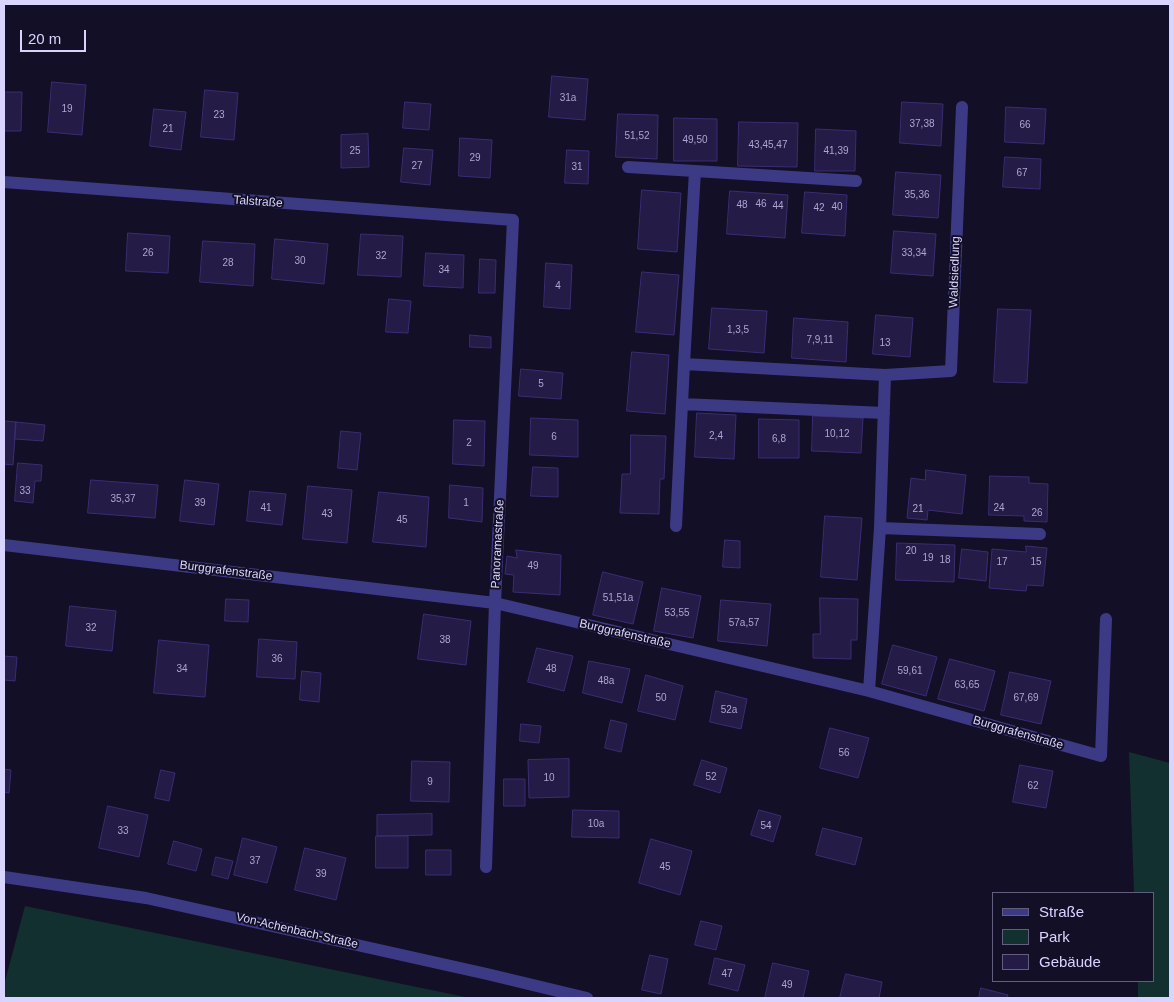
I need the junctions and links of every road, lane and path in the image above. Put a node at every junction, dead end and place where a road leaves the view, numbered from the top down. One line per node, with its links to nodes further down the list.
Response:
1 (962, 107): 8 (street, Waldsiedlung)
2 (628, 167): 3 (street)
3 (695, 171): 4 (street); 7 (street)
4 (856, 180)
5 (4, 182): 6 (street, Talstraße)
6 (512, 220): 15 (street, Panoramastraße)
7 (684, 364): 8 (street, Waldsiedlung); 9 (street)
8 (886, 375): 10 (street)
9 (682, 404): 10 (street); 11 (street)
10 (884, 413): 12 (street)
11 (676, 526)
12 (880, 528): 13 (street); 17 (street)
13 (1040, 534)
14 (4, 545): 15 (street, Burggrafenstraße)
15 (495, 603): 17 (street, Burggrafenstraße); 18 (street, Panoramastraße)
16 (1106, 619): 17 (street, Burggrafenstraße)
17 (869, 690)
18 (486, 867)
19 (4, 877): 20 (street, Von-Achenbach-Straße)
20 (587, 998)

